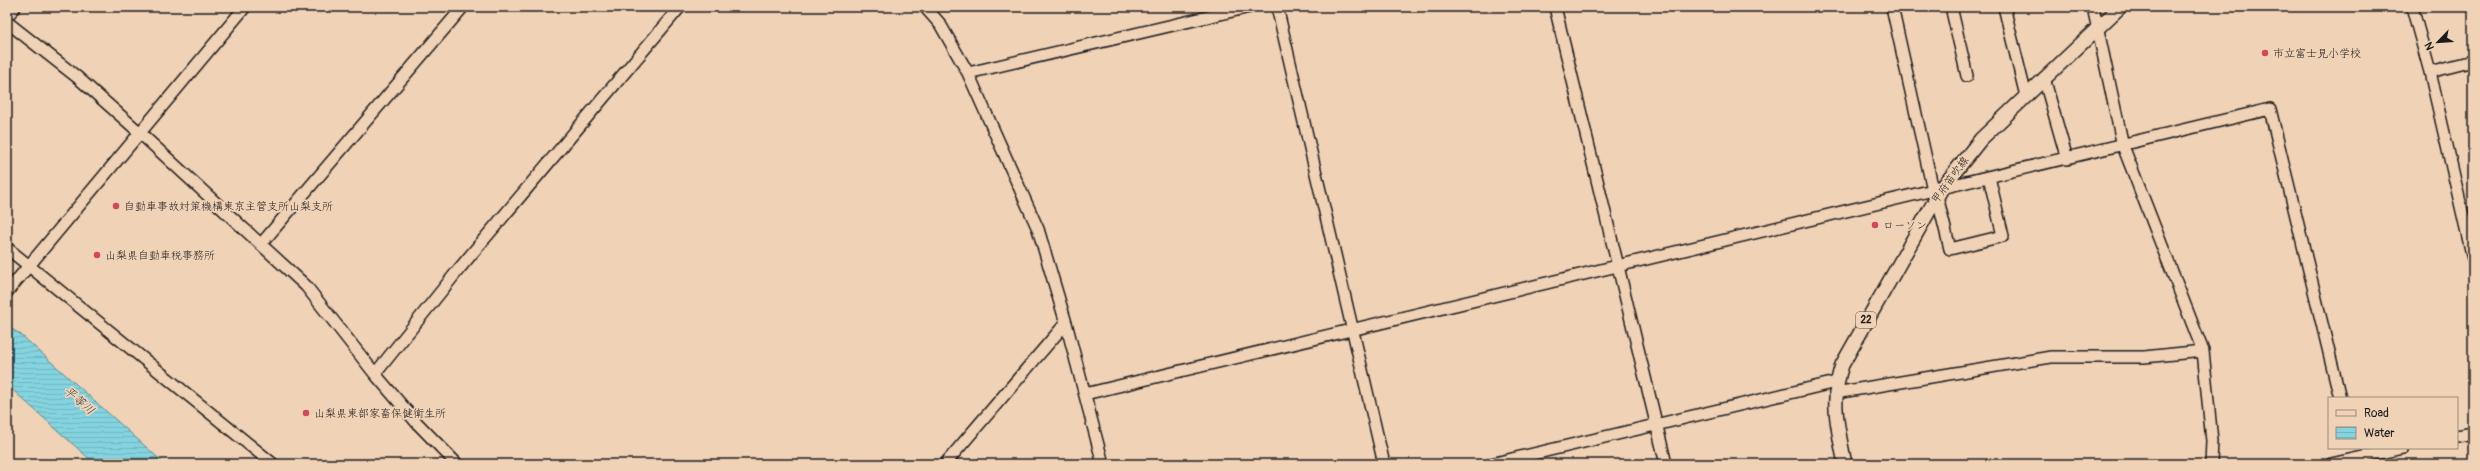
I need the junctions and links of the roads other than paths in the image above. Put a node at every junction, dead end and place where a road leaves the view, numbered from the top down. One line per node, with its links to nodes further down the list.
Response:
1 (15, 7): 15 (street)
2 (245, 7): 24 (street)
3 (463, 7): 29 (street)
4 (680, 7): 38 (street)
5 (925, 7): 20 (street)
6 (1250, 7): 20 (street)
7 (1277, 7): 36 (street)
8 (1555, 7): 33 (street)
9 (1892, 7): 28 (street)
10 (2004, 7): 23 (street)
11 (2093, 7): 17 (street)
12 (2120, 7): 17 (main road, 甲府笛吹線 / 22)
13 (2412, 7): 19 (street)
14 (1952, 11): 21 (street)
15 (7, 16)
16 (7, 22): 24 (street)
17 (2098, 26): 22 (main road, 甲府笛吹線 / 22); 25 (street)
18 (2473, 61): 19 (street)
19 (2430, 72): 31 (street)
20 (968, 73): 35 (street)
21 (1967, 76)
22 (2044, 78): 23 (main road, 甲府笛吹線 / 22); 26 (street)
23 (2026, 96): 28 (main road, 甲府笛吹線 / 22)
24 (139, 132): 29 (street); 32 (street)
25 (2123, 146): 26 (street); 37 (street); 41 (street)
26 (2066, 159): 27 (street)
27 (1989, 177): 28 (street); 28 (street)
28 (1938, 191): 33 (street); 39 (main road, 甲府笛吹線 / 22)
29 (262, 243): 38 (street)
30 (7, 248): 32 (street)
31 (2473, 259)
32 (28, 265): 34 (street); 47 (street)
33 (1618, 266): 36 (street); 42 (street)
34 (7, 292)
35 (1066, 323): 40 (street); 49 (street)
36 (1353, 328): 40 (street); 51 (street)
37 (2203, 351): 39 (street); 55 (street)
38 (375, 374): 48 (street)
39 (1835, 388): 42 (street); 54 (main road, 甲府笛吹線 / 22)
40 (1084, 394): 50 (street)
41 (2340, 397)
42 (1658, 424): 52 (street); 53 (street)
43 (2473, 433): 44 (street)
44 (2458, 436)
45 (2398, 449): 46 (street)
46 (2354, 457): 56 (street)
47 (273, 464)
48 (457, 464)
49 (945, 464)
50 (1103, 464)
51 (1384, 464)
52 (1491, 464)
53 (1666, 464)
54 (1845, 464)
55 (2211, 464)
56 (2331, 464)

